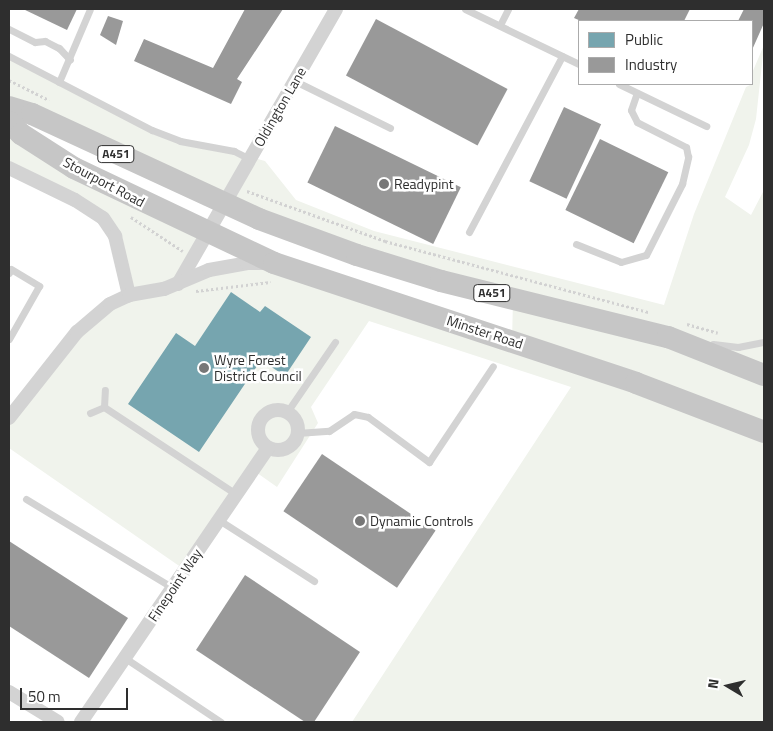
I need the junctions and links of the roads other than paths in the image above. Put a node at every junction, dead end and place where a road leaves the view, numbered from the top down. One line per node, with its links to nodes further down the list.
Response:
1 (90, 9): 9 (lane)
2 (336, 9): 11 (street, Oldington Lane)
3 (465, 9): 5 (lane)
4 (508, 9): 5 (lane)
5 (500, 25): 8 (lane)
6 (9, 29): 9 (lane)
7 (9, 56): 12 (lane)
8 (562, 56): 10 (lane); 23 (lane)
9 (70, 60): 12 (lane)
10 (578, 64)
11 (295, 81): 18 (lane); 19 (street, Oldington Lane)
12 (59, 82): 19 (lane)
13 (621, 85): 14 (lane)
14 (637, 92): 17 (lane); 24 (lane)
15 (9, 107): 21 (main road, Stourport Road / A451)
16 (9, 122): 22 (main road, Stourport Road / A451)
17 (706, 126)
18 (390, 128)
19 (250, 159): 21 (street, Oldington Lane)
20 (9, 168): 28 (street)
21 (228, 195): 22 (street, Oldington Lane); 29 (main road, A451)
22 (206, 232): 26 (main road, Minster Road / A451); 27 (street, Oldington Lane)
23 (469, 232)
24 (576, 244)
25 (10, 270): 30 (lane)
26 (275, 273): 27 (street); 40 (main road, Minster Road / A451)
27 (178, 284): 28 (street)
28 (130, 295): 39 (street)
29 (668, 337): 32 (lane); 34 (main road, A451)
30 (9, 339)
31 (335, 342): 37 (lane)
32 (764, 342)
33 (493, 366): 41 (lane)
34 (764, 375)
35 (105, 390): 36 (lane)
36 (104, 407): 38 (lane); 43 (lane)
37 (287, 412): 41 (street); 42 (street)
38 (90, 413)
39 (9, 418)
40 (764, 432)
41 (298, 433): 42 (street)
42 (268, 448): 43 (street, Finepoint Way)
43 (236, 494): 45 (street, Finepoint Way)
44 (26, 499): 47 (lane)
45 (219, 520): 46 (lane); 47 (street, Finepoint Way)
46 (314, 582)
47 (173, 588): 48 (street, Finepoint Way)
48 (125, 658): 51 (street, Finepoint Way); 52 (lane)
49 (9, 692): 50 (street)
50 (58, 722)
51 (81, 722)
52 (222, 722)

